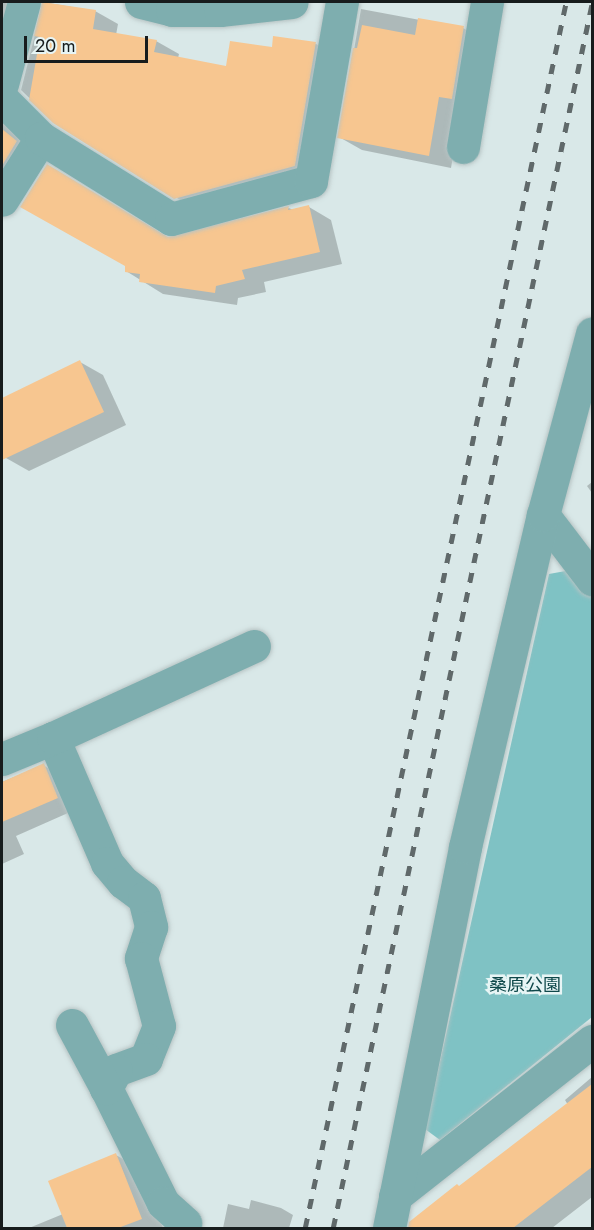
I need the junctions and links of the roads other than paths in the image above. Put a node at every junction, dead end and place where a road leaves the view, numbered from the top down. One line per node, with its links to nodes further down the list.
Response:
1 (24, 2): 7 (street)
2 (141, 2): 6 (street)
3 (292, 2): 6 (street)
4 (342, 2): 9 (street)
5 (487, 2): 10 (street)
6 (220, 6)
7 (2, 84)
8 (2, 99): 9 (street)
9 (41, 138): 11 (street)
10 (463, 147)
11 (2, 200)
12 (592, 334): 13 (street)
13 (543, 515): 14 (street); 21 (street)
14 (592, 579)
15 (254, 646): 16 (street)
16 (53, 738): 17 (street); 20 (street)
17 (2, 759)
18 (72, 1025): 20 (street)
19 (592, 1041): 21 (street)
20 (106, 1088): 22 (street)
21 (395, 1197): 23 (street)
22 (185, 1223)
23 (389, 1228)

